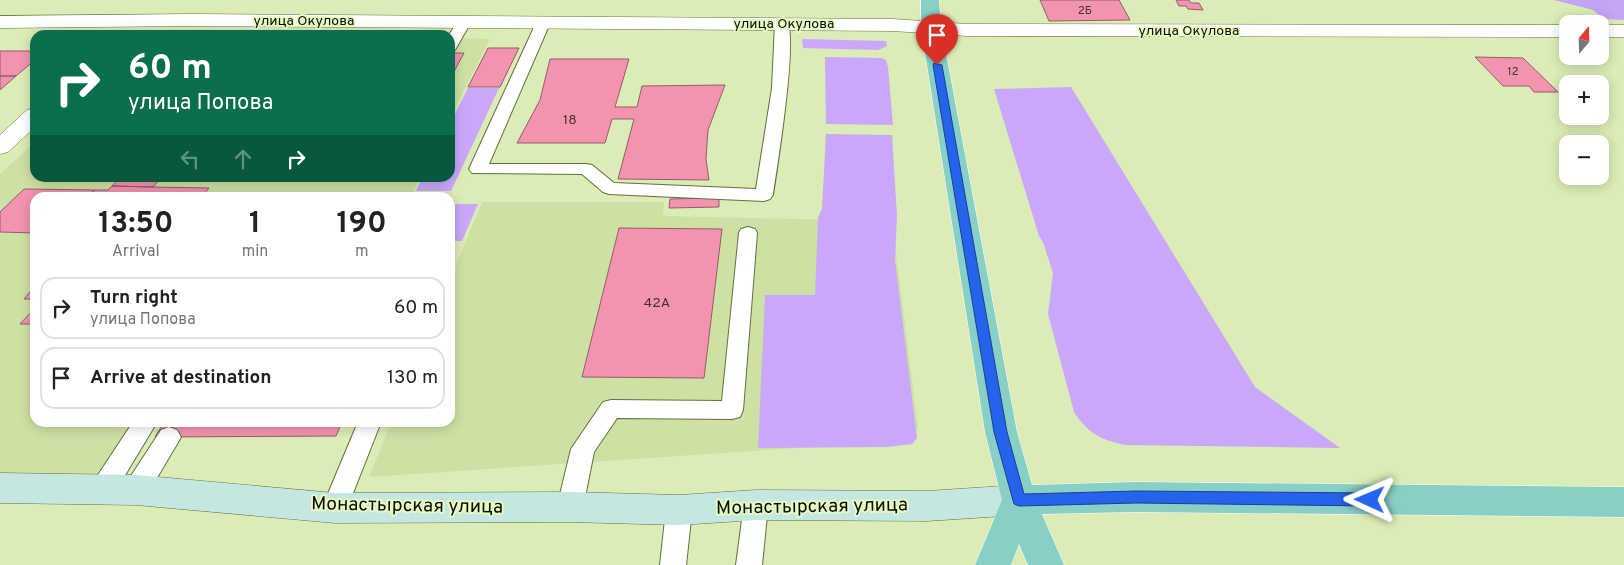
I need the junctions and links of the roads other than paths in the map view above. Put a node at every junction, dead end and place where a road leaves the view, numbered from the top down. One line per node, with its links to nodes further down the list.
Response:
1 (930, 0): 7 (main road)
2 (140, 20): 3 (street, улица Окулова); 4 (street, улица Окулова); 8 (street)
3 (0, 22)
4 (464, 22): 5 (street, улица Окулова); 12 (lane)
5 (543, 23): 6 (street, улица Окулова); 6 (lane)
6 (782, 24): 7 (street, улица Окулова)
7 (931, 28): 9 (street, улица Окулова); 22 (main road)
8 (129, 30)
9 (1559, 31)
10 (1609, 31): 11 (street)
11 (1624, 31)
12 (455, 38)
13 (30, 120): 14 (street)
14 (0, 147)
15 (748, 233): 26 (lane)
16 (143, 427): 20 (lane)
17 (368, 427): 25 (lane)
18 (169, 437): 21 (lane)
19 (0, 488): 20 (main road, Монастырская улица)
20 (103, 490): 21 (main road, Монастырская улица)
21 (136, 490): 25 (main road, Монастырская улица)
22 (1019, 500): 23 (main road, Монастырская улица); 24 (main road, Монастырская улица); 30 (main road); 31 (main road)
23 (1624, 502)
24 (756, 505): 27 (main road, Монастырская улица); 29 (lane)
25 (335, 508): 26 (main road, Монастырская улица)
26 (570, 508): 27 (main road, Монастырская улица)
27 (679, 510): 28 (lane)
28 (673, 565)
29 (749, 565)
30 (993, 565)
31 (1046, 565)

